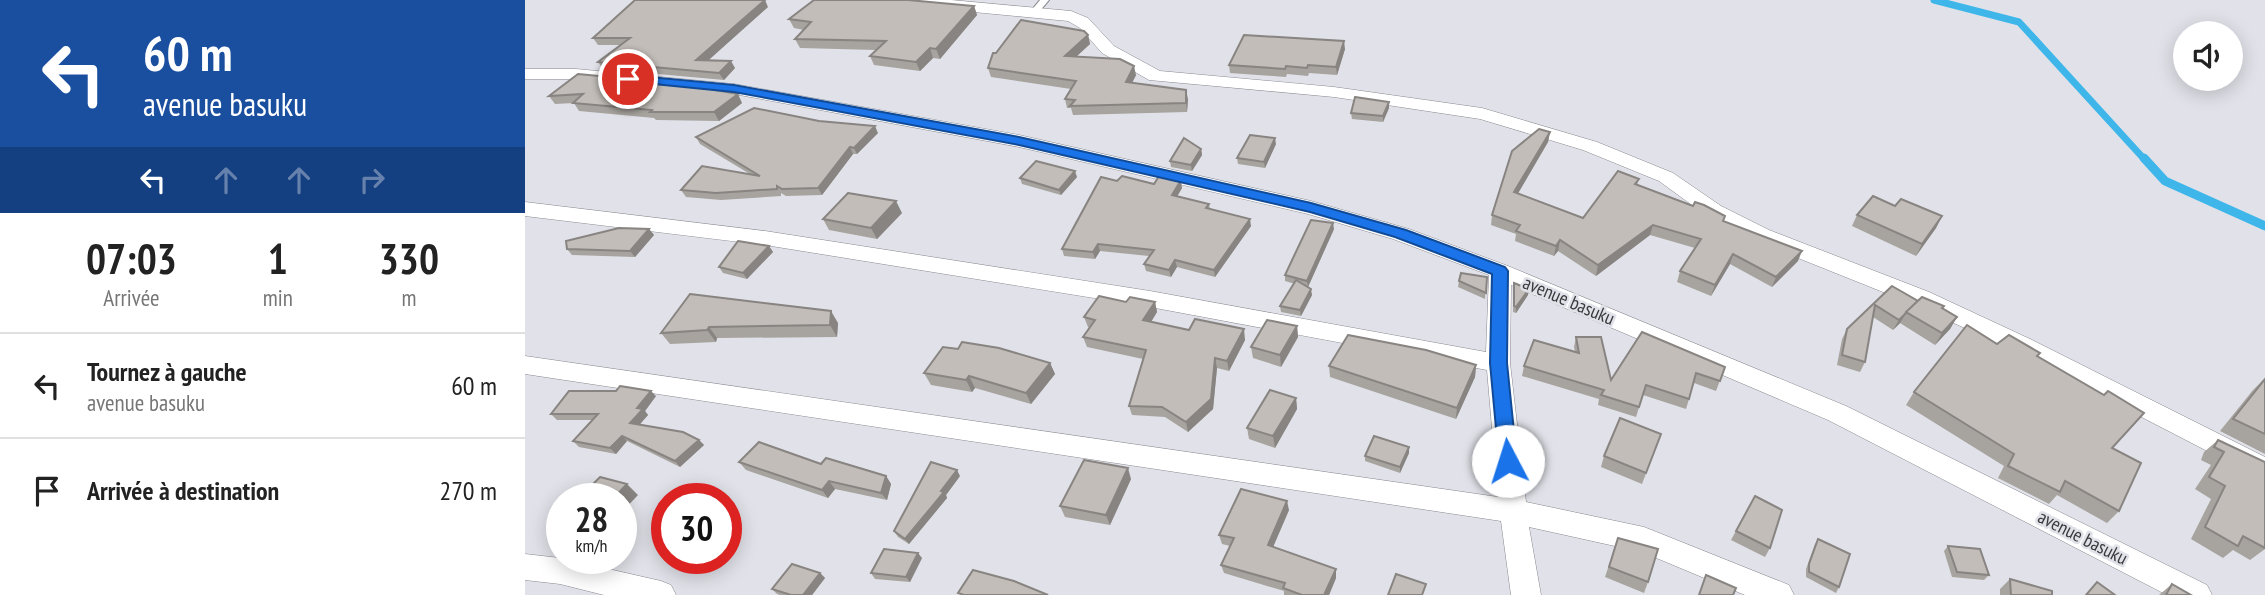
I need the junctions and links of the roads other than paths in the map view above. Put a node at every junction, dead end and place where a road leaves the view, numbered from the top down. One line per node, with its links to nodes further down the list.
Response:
1 (900, 0): 2 (street)
2 (1040, 5): 8 (street)
3 (525, 74): 5 (street, avenue basuku)
4 (525, 209): 6 (street)
5 (1500, 271): 6 (street); 14 (street, avenue basuku)
6 (1498, 363): 9 (street)
7 (525, 365): 9 (street)
8 (2265, 470)
9 (1513, 510): 12 (street); 13 (street)
10 (525, 567): 11 (street)
11 (661, 595)
12 (1526, 595)
13 (1779, 595)
14 (2197, 595)

